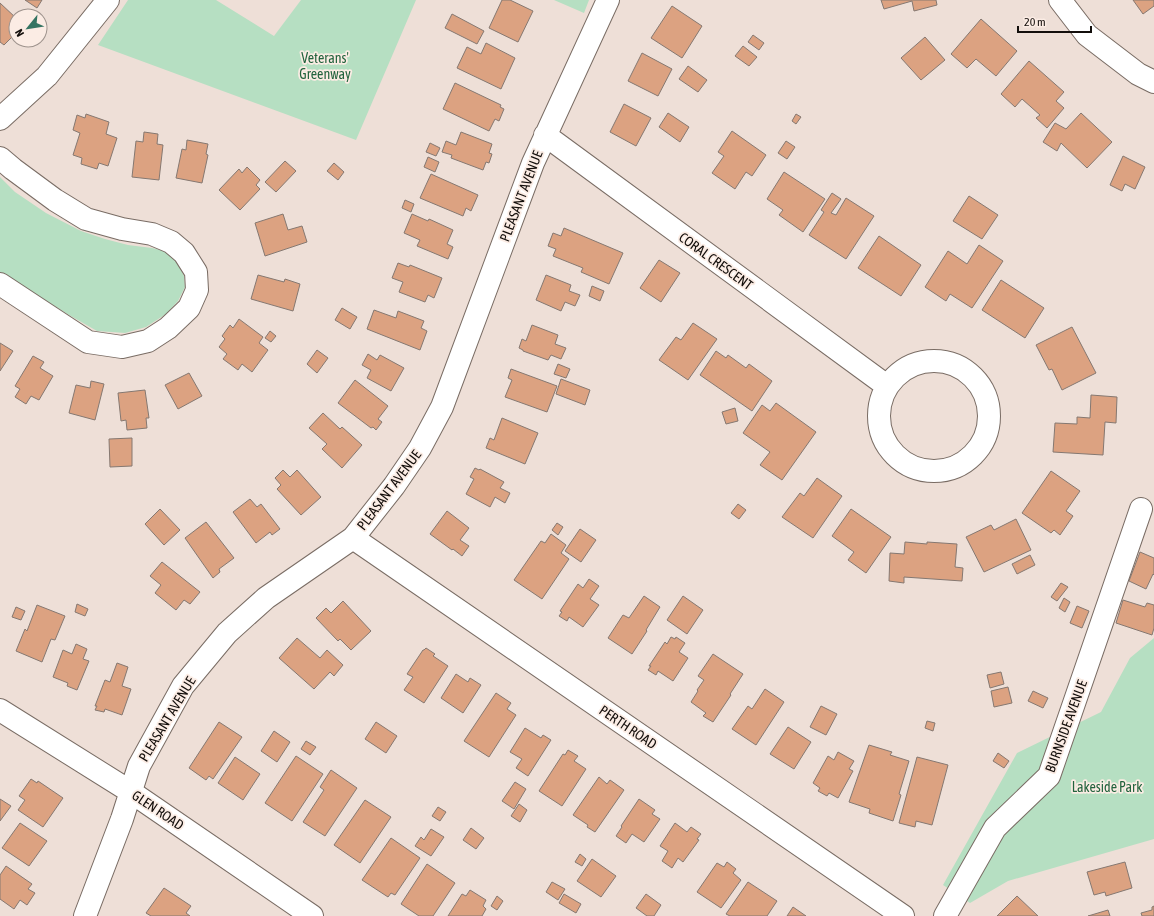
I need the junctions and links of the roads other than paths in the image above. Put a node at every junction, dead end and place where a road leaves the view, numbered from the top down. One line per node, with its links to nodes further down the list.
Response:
1 (108, 0): 5 (street)
2 (608, 0): 6 (street, PLEASANT AVENUE)
3 (1060, 0): 4 (street)
4 (1154, 82)
5 (0, 119)
6 (545, 135): 9 (street, CORAL CRESCENT); 11 (street, PLEASANT AVENUE)
7 (0, 158): 8 (street)
8 (0, 284)
9 (887, 386): 9 (street)
10 (1141, 509): 17 (street, BURNSIDE AVENUE)
11 (353, 538): 13 (street, PLEASANT AVENUE); 16 (street, PERTH ROAD)
12 (0, 710): 13 (street, GLEN ROAD)
13 (131, 792): 14 (street, PLEASANT AVENUE); 15 (street, GLEN ROAD)
14 (85, 916)
15 (312, 916)
16 (903, 916)
17 (945, 916)

